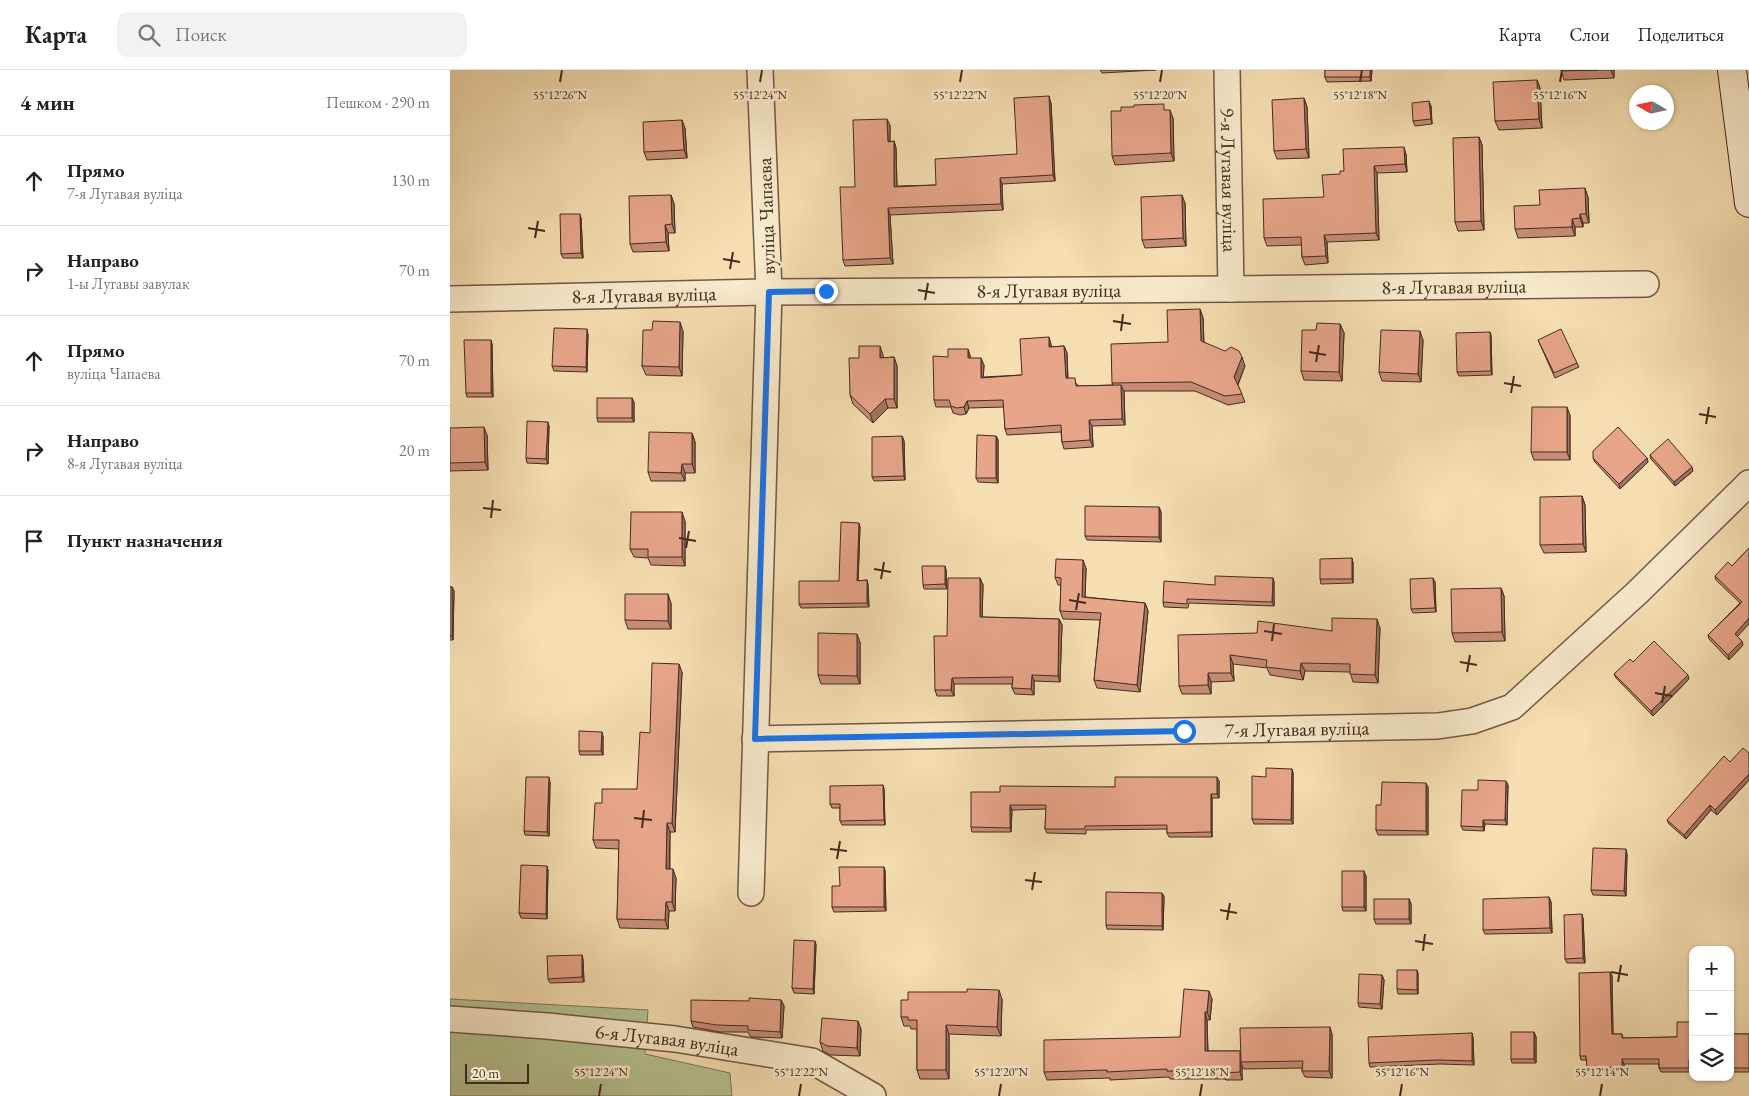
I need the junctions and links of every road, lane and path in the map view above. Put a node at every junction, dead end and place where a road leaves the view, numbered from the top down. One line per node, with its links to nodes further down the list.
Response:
1 (760, 70): 7 (street, вуліца Чапаева)
2 (1227, 70): 6 (street, 9-я Лугавая вуліца)
3 (1732, 70): 4 (street)
4 (1749, 203)
5 (1646, 284): 6 (street, 8-я Лугавая вуліца)
6 (1231, 289): 7 (street, 8-я Лугавая вуліца)
7 (769, 292): 8 (street, 8-я Лугавая вуліца); 10 (street, вуліца Чапаева)
8 (450, 299)
9 (1749, 483): 10 (street, 7-я Лугавая вуліца)
10 (755, 739): 11 (street, вуліца Чапаева)
11 (751, 893)
12 (450, 1019): 13 (street, 6-я Лугавая вуліца)
13 (873, 1096)

